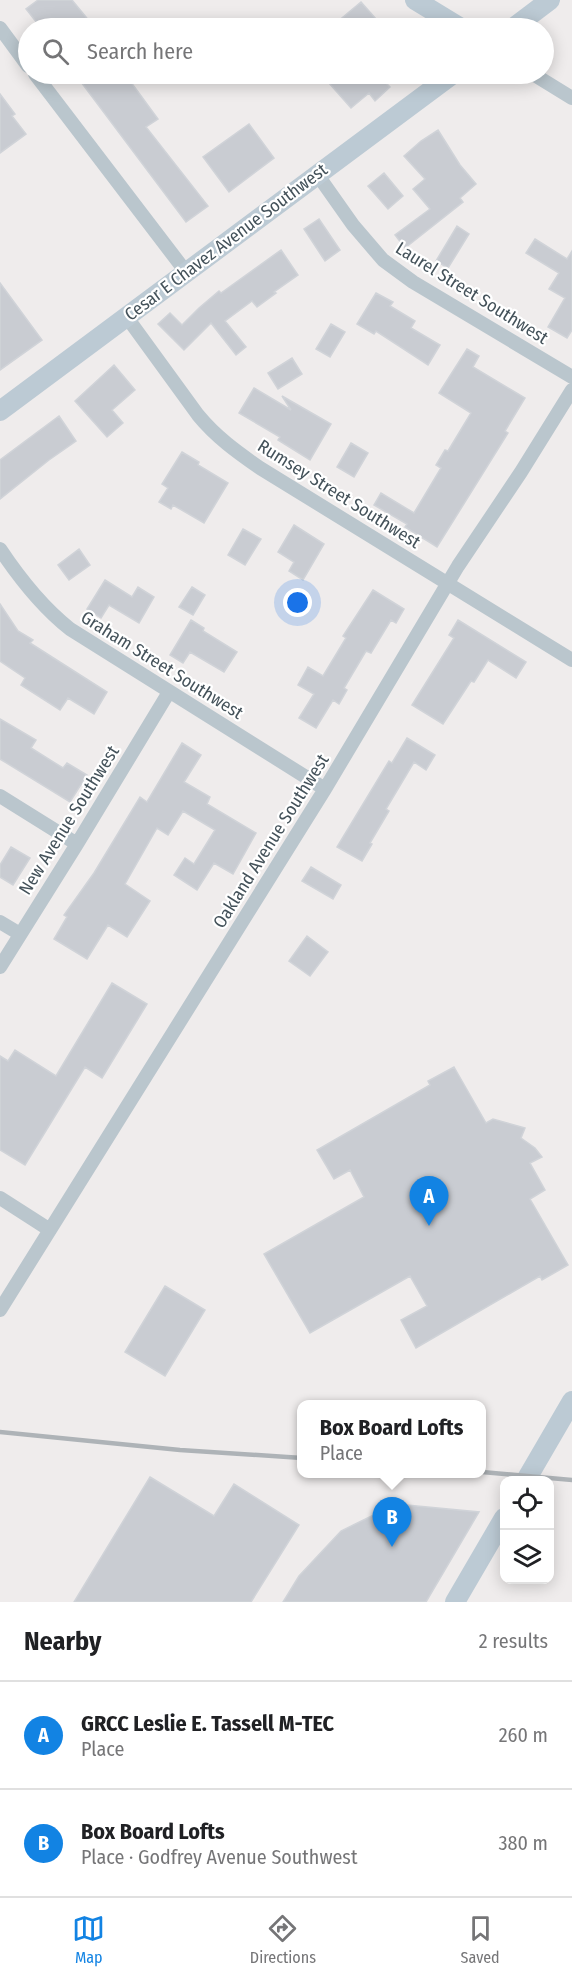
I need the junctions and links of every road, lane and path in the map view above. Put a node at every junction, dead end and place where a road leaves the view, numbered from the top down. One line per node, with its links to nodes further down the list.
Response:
1 (415, 0): 3 (main road)
2 (550, 0): 4 (main road)
3 (445, 18)
4 (526, 18)
5 (0, 28): 6 (street)
6 (18, 52)
7 (42, 84): 12 (street)
8 (439, 84): 11 (main road, Cesar E Chavez Avenue Southwest)
9 (549, 84): 10 (street)
10 (572, 98)
11 (317, 174): 12 (main road, Cesar E Chavez Avenue Southwest); 14 (street, Laurel Street Southwest)
12 (186, 272): 13 (main road, Cesar E Chavez Avenue Southwest)
13 (126, 316): 16 (main road, Cesar E Chavez Avenue Southwest); 18 (street, Rumsey Street Southwest)
14 (572, 377)
15 (572, 390): 18 (street, Oakland Avenue Southwest)
16 (0, 411)
17 (0, 549): 20 (street, Graham Street Southwest)
18 (448, 583): 19 (street, Rumsey Street Southwest); 21 (street, Oakland Avenue Southwest)
19 (572, 660)
20 (169, 692): 21 (street, Graham Street Southwest); 23 (street, New Avenue Southwest)
21 (325, 789): 28 (street, Oakland Avenue Southwest)
22 (0, 796): 23 (street)
23 (77, 844): 25 (street, New Avenue Southwest)
24 (0, 922): 25 (street)
25 (20, 934): 26 (street, New Avenue Southwest)
26 (0, 967)
27 (0, 1198): 28 (street)
28 (50, 1230): 29 (street, Oakland Avenue Southwest)
29 (0, 1310)
30 (572, 1401): 31 (main road)
31 (528, 1476)
32 (500, 1525): 33 (main road)
33 (455, 1602)

